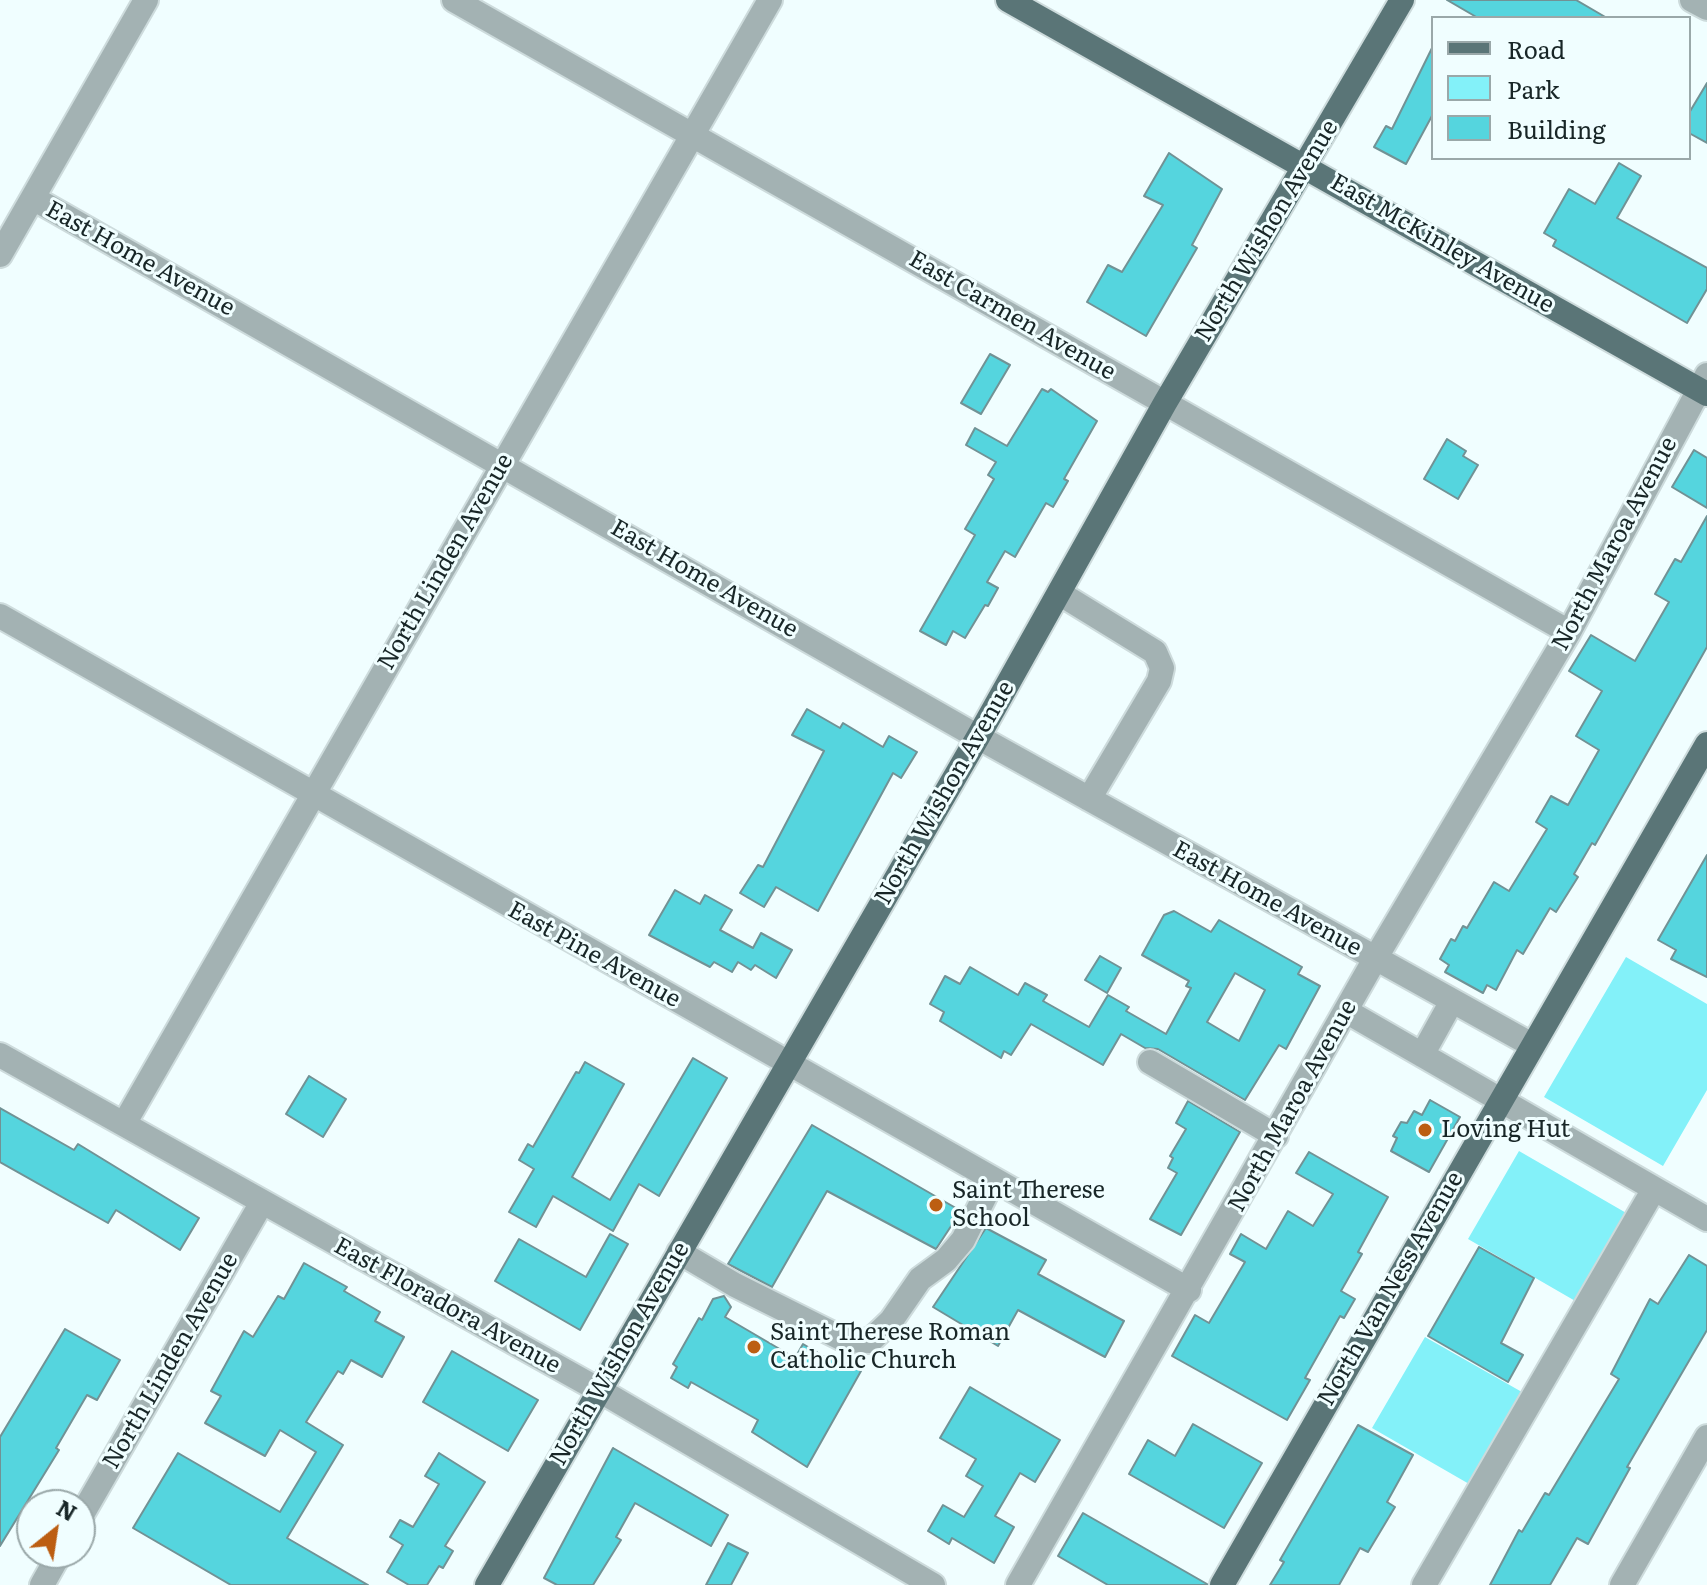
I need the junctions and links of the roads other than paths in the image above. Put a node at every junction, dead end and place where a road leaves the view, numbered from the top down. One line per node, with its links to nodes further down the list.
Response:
1 (146, 0): 10 (street)
2 (454, 0): 8 (street, East Carmen Avenue)
3 (770, 0): 8 (street, North Linden Avenue)
4 (1008, 0): 9 (main road, East McKinley Avenue)
5 (1402, 0): 9 (main road, North Wishon Avenue)
6 (1692, 0): 7 (street)
7 (1707, 8)
8 (692, 134): 13 (street, East Carmen Avenue); 14 (street, North Linden Avenue)
9 (1306, 167): 12 (main road, East McKinley Avenue); 13 (main road, North Wishon Avenue)
10 (33, 198): 11 (street); 14 (street, East Home Avenue)
11 (0, 255)
12 (1704, 386): 17 (street, North Maroa Avenue)
13 (1165, 403): 15 (main road, North Wishon Avenue); 17 (street, East Carmen Avenue)
14 (502, 463): 18 (street, East Home Avenue); 20 (street, North Linden Avenue)
15 (1059, 593): 18 (main road, North Wishon Avenue); 21 (street)
16 (0, 616): 20 (street, East Pine Avenue)
17 (1569, 632): 22 (street, North Maroa Avenue)
18 (978, 737): 21 (street, East Home Avenue); 29 (main road, North Wishon Avenue)
19 (1707, 744): 25 (main road, North Van Ness Avenue)
20 (313, 796): 29 (street, East Pine Avenue); 31 (street, North Linden Avenue)
21 (1089, 799): 22 (street, East Home Avenue)
22 (1375, 959): 23 (street, East Home Avenue); 24 (street, North Maroa Avenue)
23 (1452, 1001): 25 (street, East Home Avenue); 27 (street)
24 (1346, 1011): 27 (street); 32 (street, North Maroa Avenue)
25 (1532, 1045): 30 (main road, North Van Ness Avenue)
26 (0, 1055): 31 (street, East Floradora Avenue)
27 (1422, 1055): 30 (street)
28 (1150, 1062): 32 (street)
29 (789, 1065): 33 (street, East Pine Avenue); 37 (main road, North Wishon Avenue)
30 (1499, 1100): 34 (street); 45 (main road, North Van Ness Avenue)
31 (124, 1124): 35 (street, East Floradora Avenue)
32 (1276, 1136): 38 (street, North Maroa Avenue)
33 (993, 1180): 37 (street); 38 (street, East Pine Avenue)
34 (1654, 1189): 36 (street); 46 (street)
35 (261, 1204): 39 (street, East Floradora Avenue); 41 (street, North Linden Avenue)
36 (1707, 1219)
37 (679, 1252): 39 (main road, North Wishon Avenue)
38 (1189, 1290): 44 (street, North Maroa Avenue)
39 (599, 1390): 42 (main road, North Wishon Avenue); 43 (street, East Floradora Avenue)
40 (1707, 1437): 47 (street)
41 (96, 1490)
42 (487, 1585)
43 (933, 1585)
44 (1018, 1585)
45 (1222, 1585)
46 (1424, 1585)
47 (1622, 1585)

